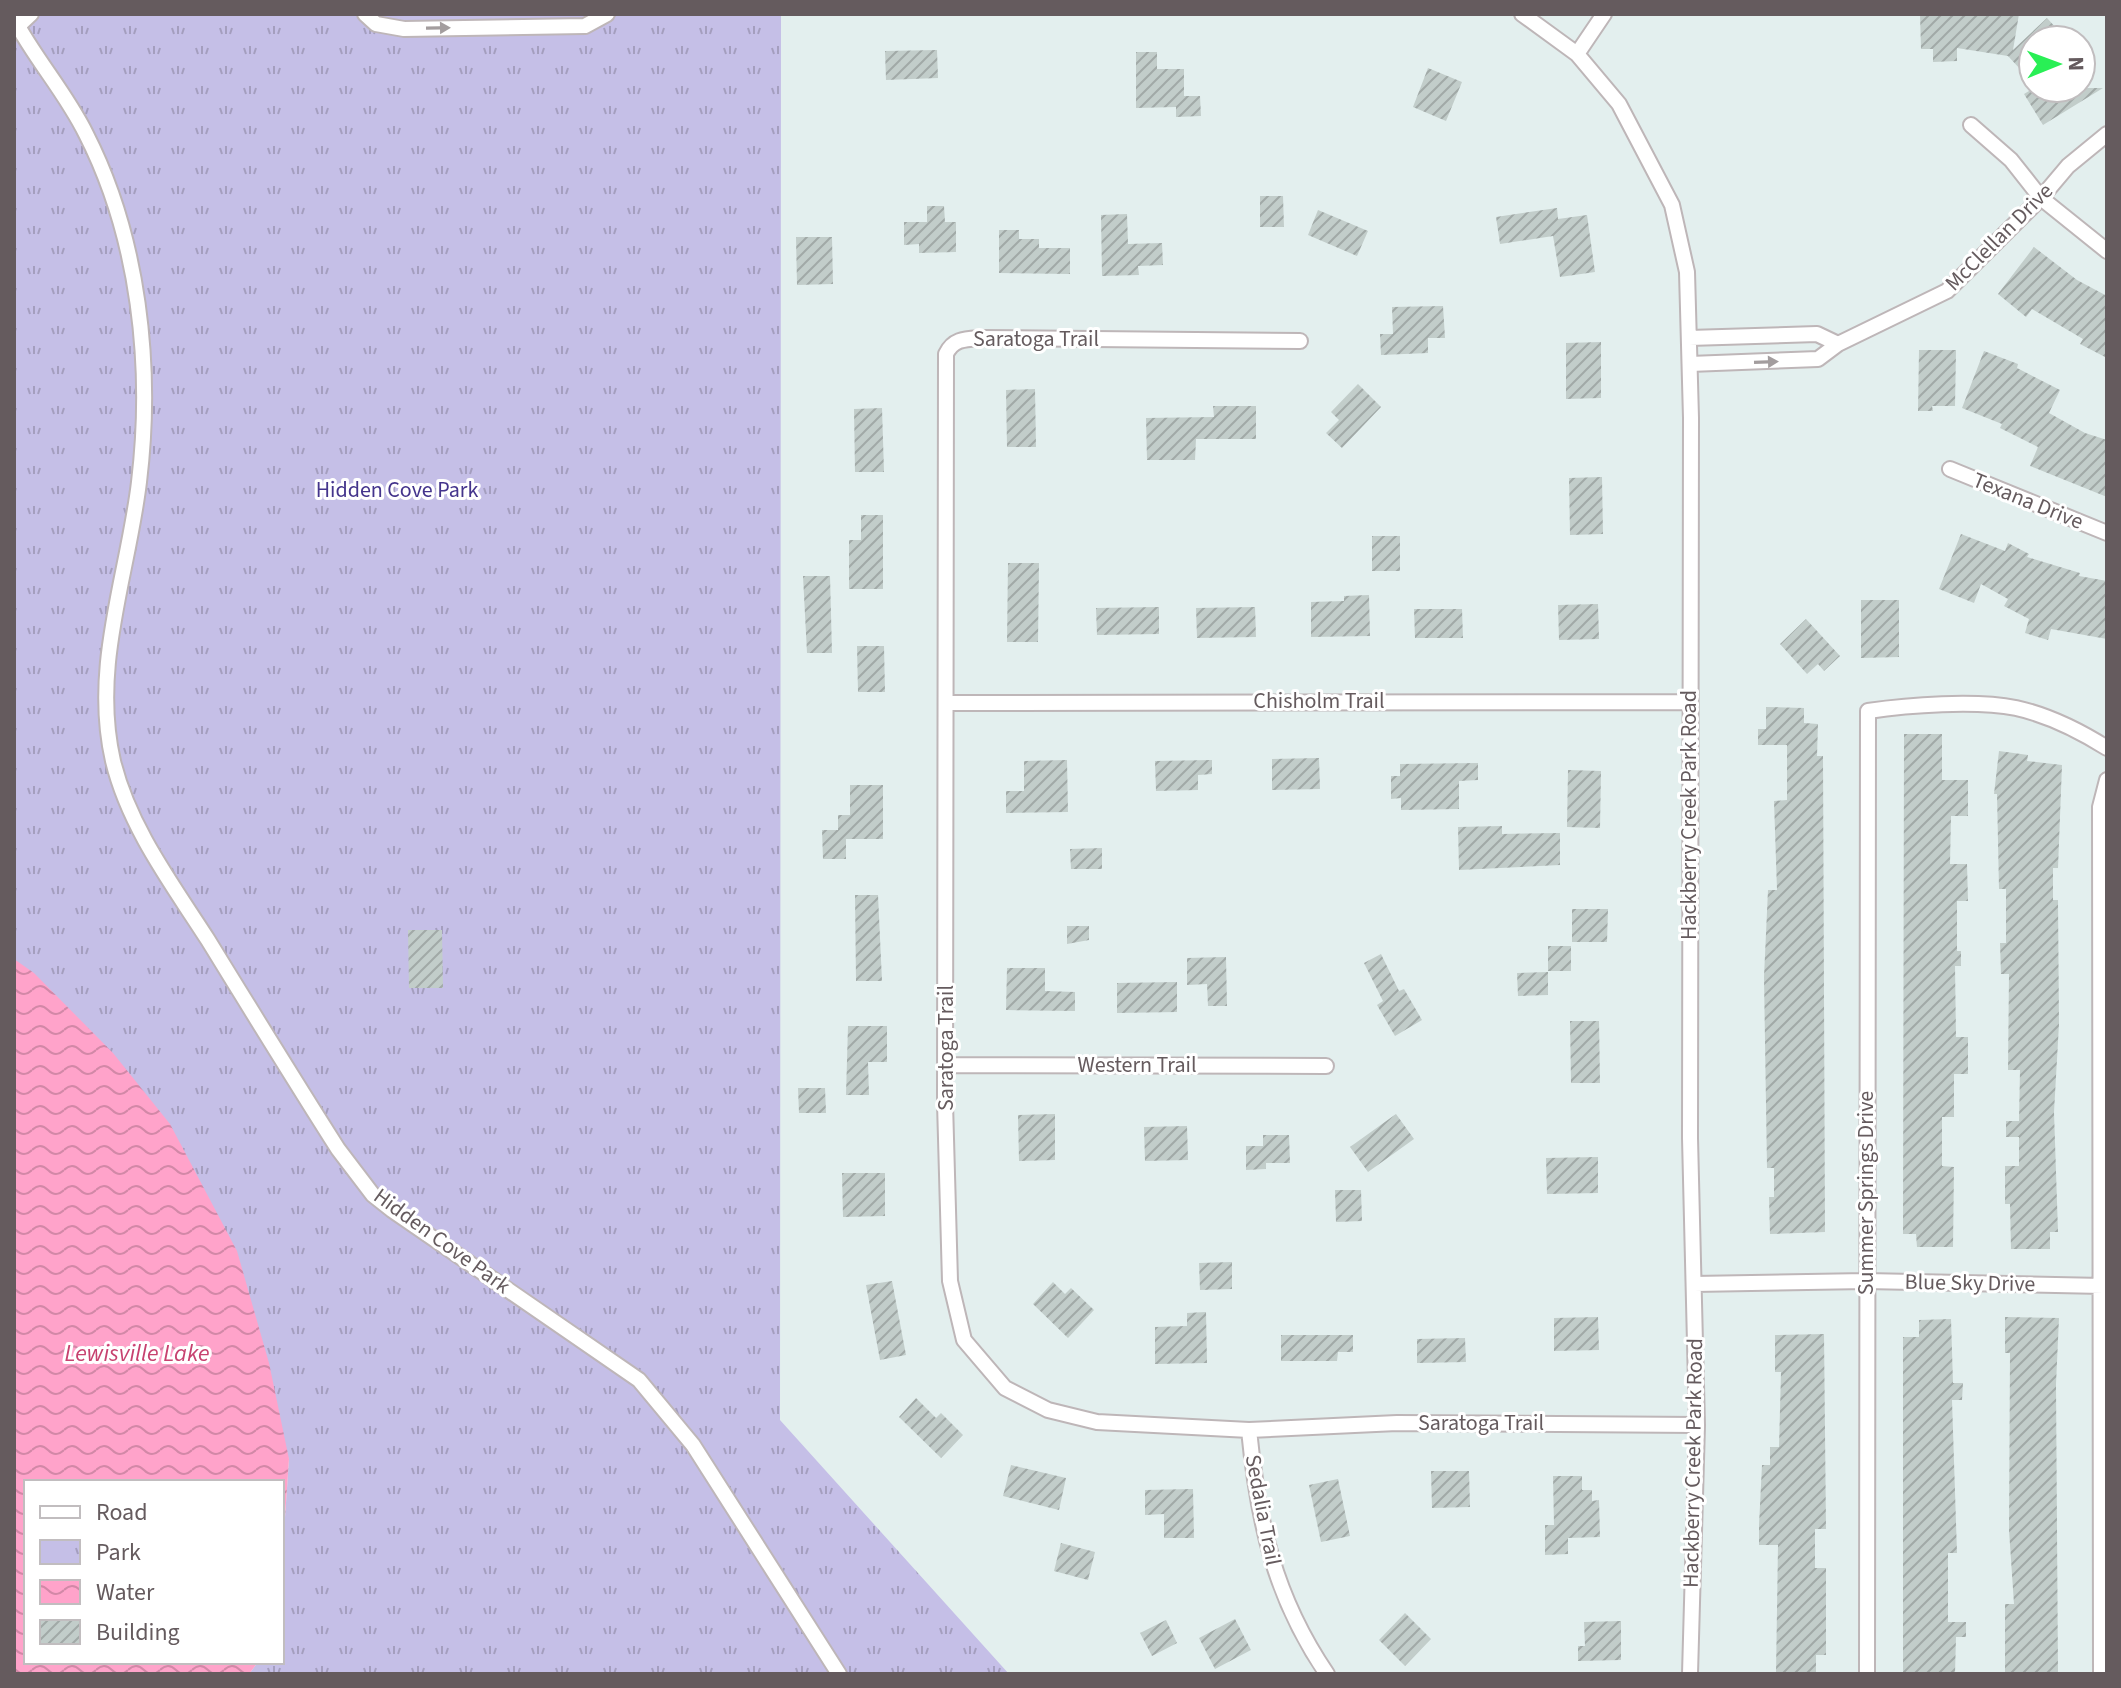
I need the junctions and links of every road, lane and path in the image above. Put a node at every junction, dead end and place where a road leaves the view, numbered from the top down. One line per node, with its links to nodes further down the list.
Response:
1 (31, 14): 6 (street)
2 (365, 14): 3 (street, one-way to 3)
3 (607, 14)
4 (1522, 14): 7 (street, Hackberry Creek Park Road)
5 (1604, 14): 7 (street)
6 (15, 25): 31 (street, Hidden Cove Park)
7 (1577, 54): 13 (street, Hackberry Creek Park Road)
8 (1971, 125): 10 (street)
9 (2107, 134): 10 (street, McClellan Drive)
10 (2041, 198): 11 (street); 15 (street, McClellan Drive)
11 (2107, 251)
12 (1797, 335): 13 (street); 15 (street); 16 (street)
13 (1689, 338): 17 (street, Hackberry Creek Park Road)
14 (1300, 341): 21 (street, Saratoga Trail)
15 (1838, 344): 16 (street, McClellan Drive)
16 (1798, 360): 17 (street, McClellan Drive, one-way to 16)
17 (1690, 364): 20 (street, Hackberry Creek Park Road)
18 (1950, 469): 19 (street, Texana Drive)
19 (2107, 533)
20 (1689, 702): 21 (street, Chisholm Trail); 27 (street, Hackberry Creek Park Road)
21 (948, 703): 24 (street, Saratoga Trail)
22 (2107, 748): 26 (street, Summer Springs Drive)
23 (2107, 780): 28 (street)
24 (947, 1065): 25 (street, Western Trail); 30 (street, Saratoga Trail)
25 (1326, 1066)
26 (1866, 1281): 27 (street, Blue Sky Drive); 28 (street, Blue Sky Drive); 34 (street, Summer Springs Drive)
27 (1694, 1284): 29 (street, Hackberry Creek Park Road)
28 (2103, 1286): 35 (street)
29 (1697, 1425): 30 (street, Saratoga Trail); 33 (street, Hackberry Creek Park Road)
30 (1249, 1430): 32 (street, Sedalia Trail)
31 (839, 1674)
32 (1327, 1674)
33 (1690, 1674)
34 (1867, 1674)
35 (2101, 1674)

